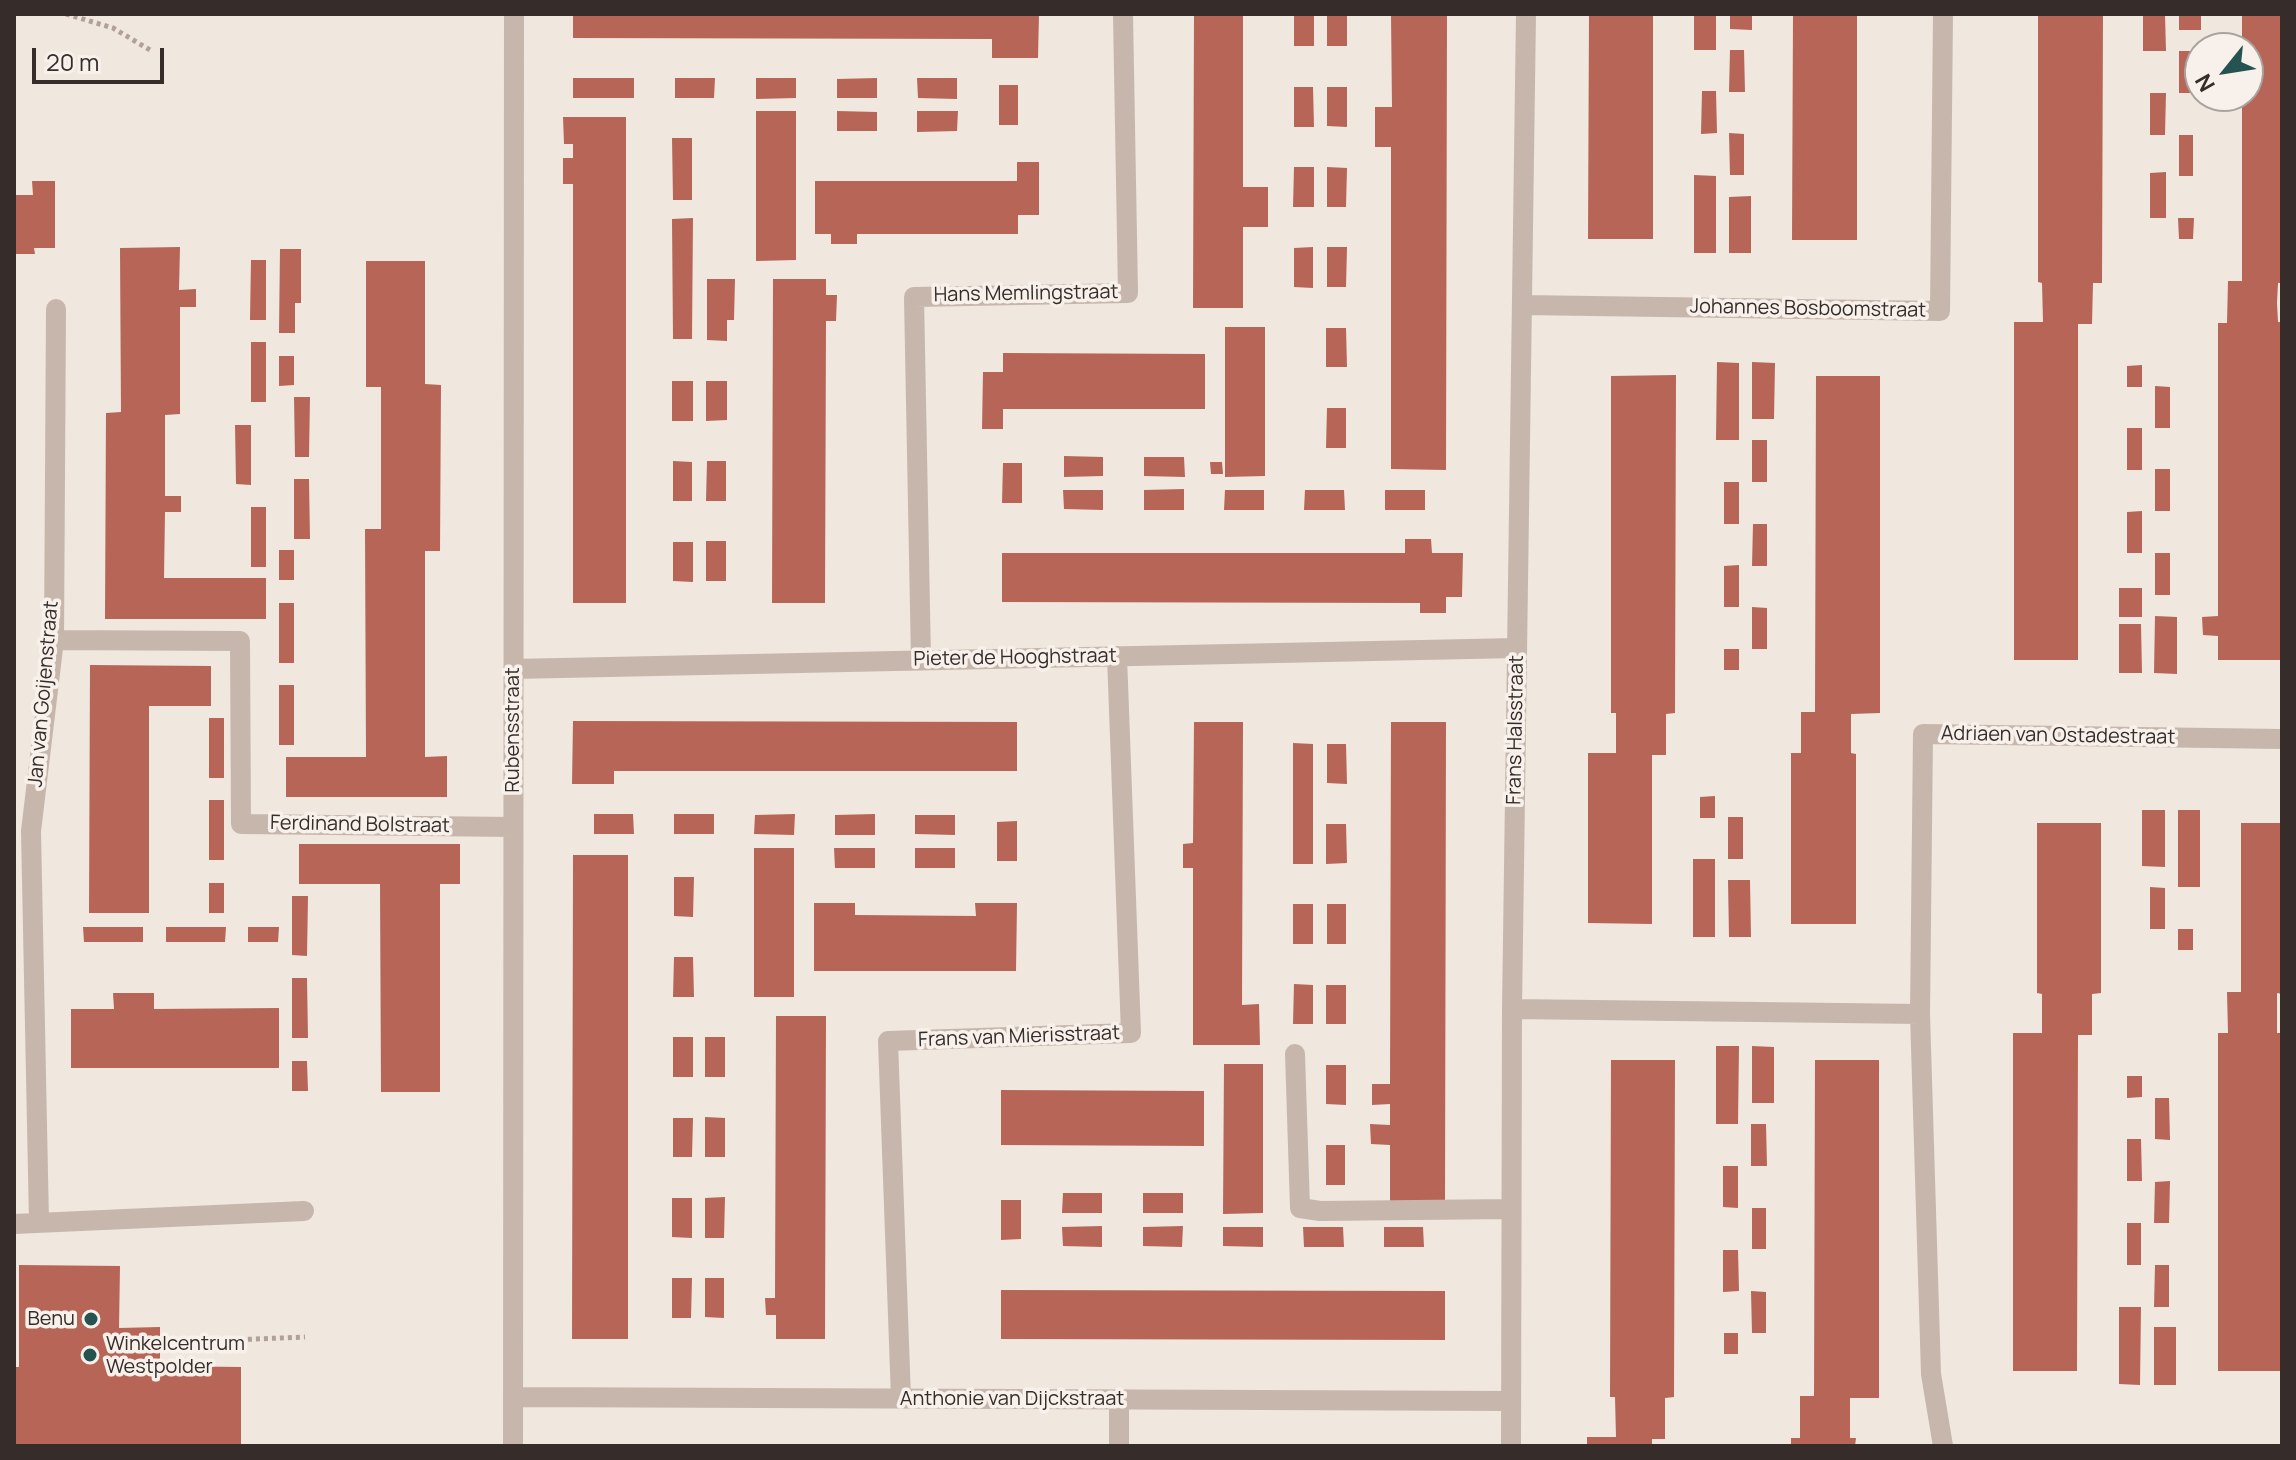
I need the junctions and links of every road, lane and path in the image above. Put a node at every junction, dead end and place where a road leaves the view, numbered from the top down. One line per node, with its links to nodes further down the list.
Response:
1 (66, 14): 6 (path)
2 (514, 14): 13 (street, Rubensstraat)
3 (1123, 14): 12 (street, Hans Memlingstraat)
4 (1526, 14): 7 (street, Frans Halsstraat)
5 (1943, 14): 7 (street, Johannes Bosboomstraat)
6 (150, 50)
7 (1522, 305): 10 (street, Frans Halsstraat)
8 (56, 309): 9 (street, Jan van Goijenstraat)
9 (54, 640): 15 (street, Ferdinand Bolstraat); 21 (street, Jan van Goijenstraat)
10 (1517, 648): 11 (street, Pieter de Hooghstraat); 16 (street, Frans Halsstraat)
11 (1117, 656): 12 (street, Pieter de Hooghstraat); 26 (street, Frans van Mierisstraat)
12 (921, 660): 13 (street, Pieter de Hooghstraat)
13 (513, 669): 15 (street, Rubensstraat)
14 (2282, 739): 17 (street, Adriaen van Ostadestraat)
15 (513, 827): 25 (street, Rubensstraat)
16 (1512, 1009): 17 (street); 19 (street, Frans Halsstraat)
17 (1920, 1014): 32 (street, Adriaen van Ostadestraat)
18 (1295, 1054): 19 (street)
19 (1511, 1209): 28 (street, Frans Halsstraat)
20 (304, 1211): 21 (street)
21 (39, 1222): 22 (street)
22 (14, 1224)
23 (305, 1337): 24 (path)
24 (160, 1343)
25 (513, 1397): 26 (street, Anthonie van Dijckstraat); 29 (street, Rubensstraat)
26 (901, 1398): 27 (street, Anthonie van Dijckstraat)
27 (1119, 1399): 28 (street, Anthonie van Dijckstraat); 30 (street)
28 (1511, 1401): 31 (street, Frans Halsstraat)
29 (513, 1446)
30 (1119, 1446)
31 (1511, 1446)
32 (1943, 1446)

